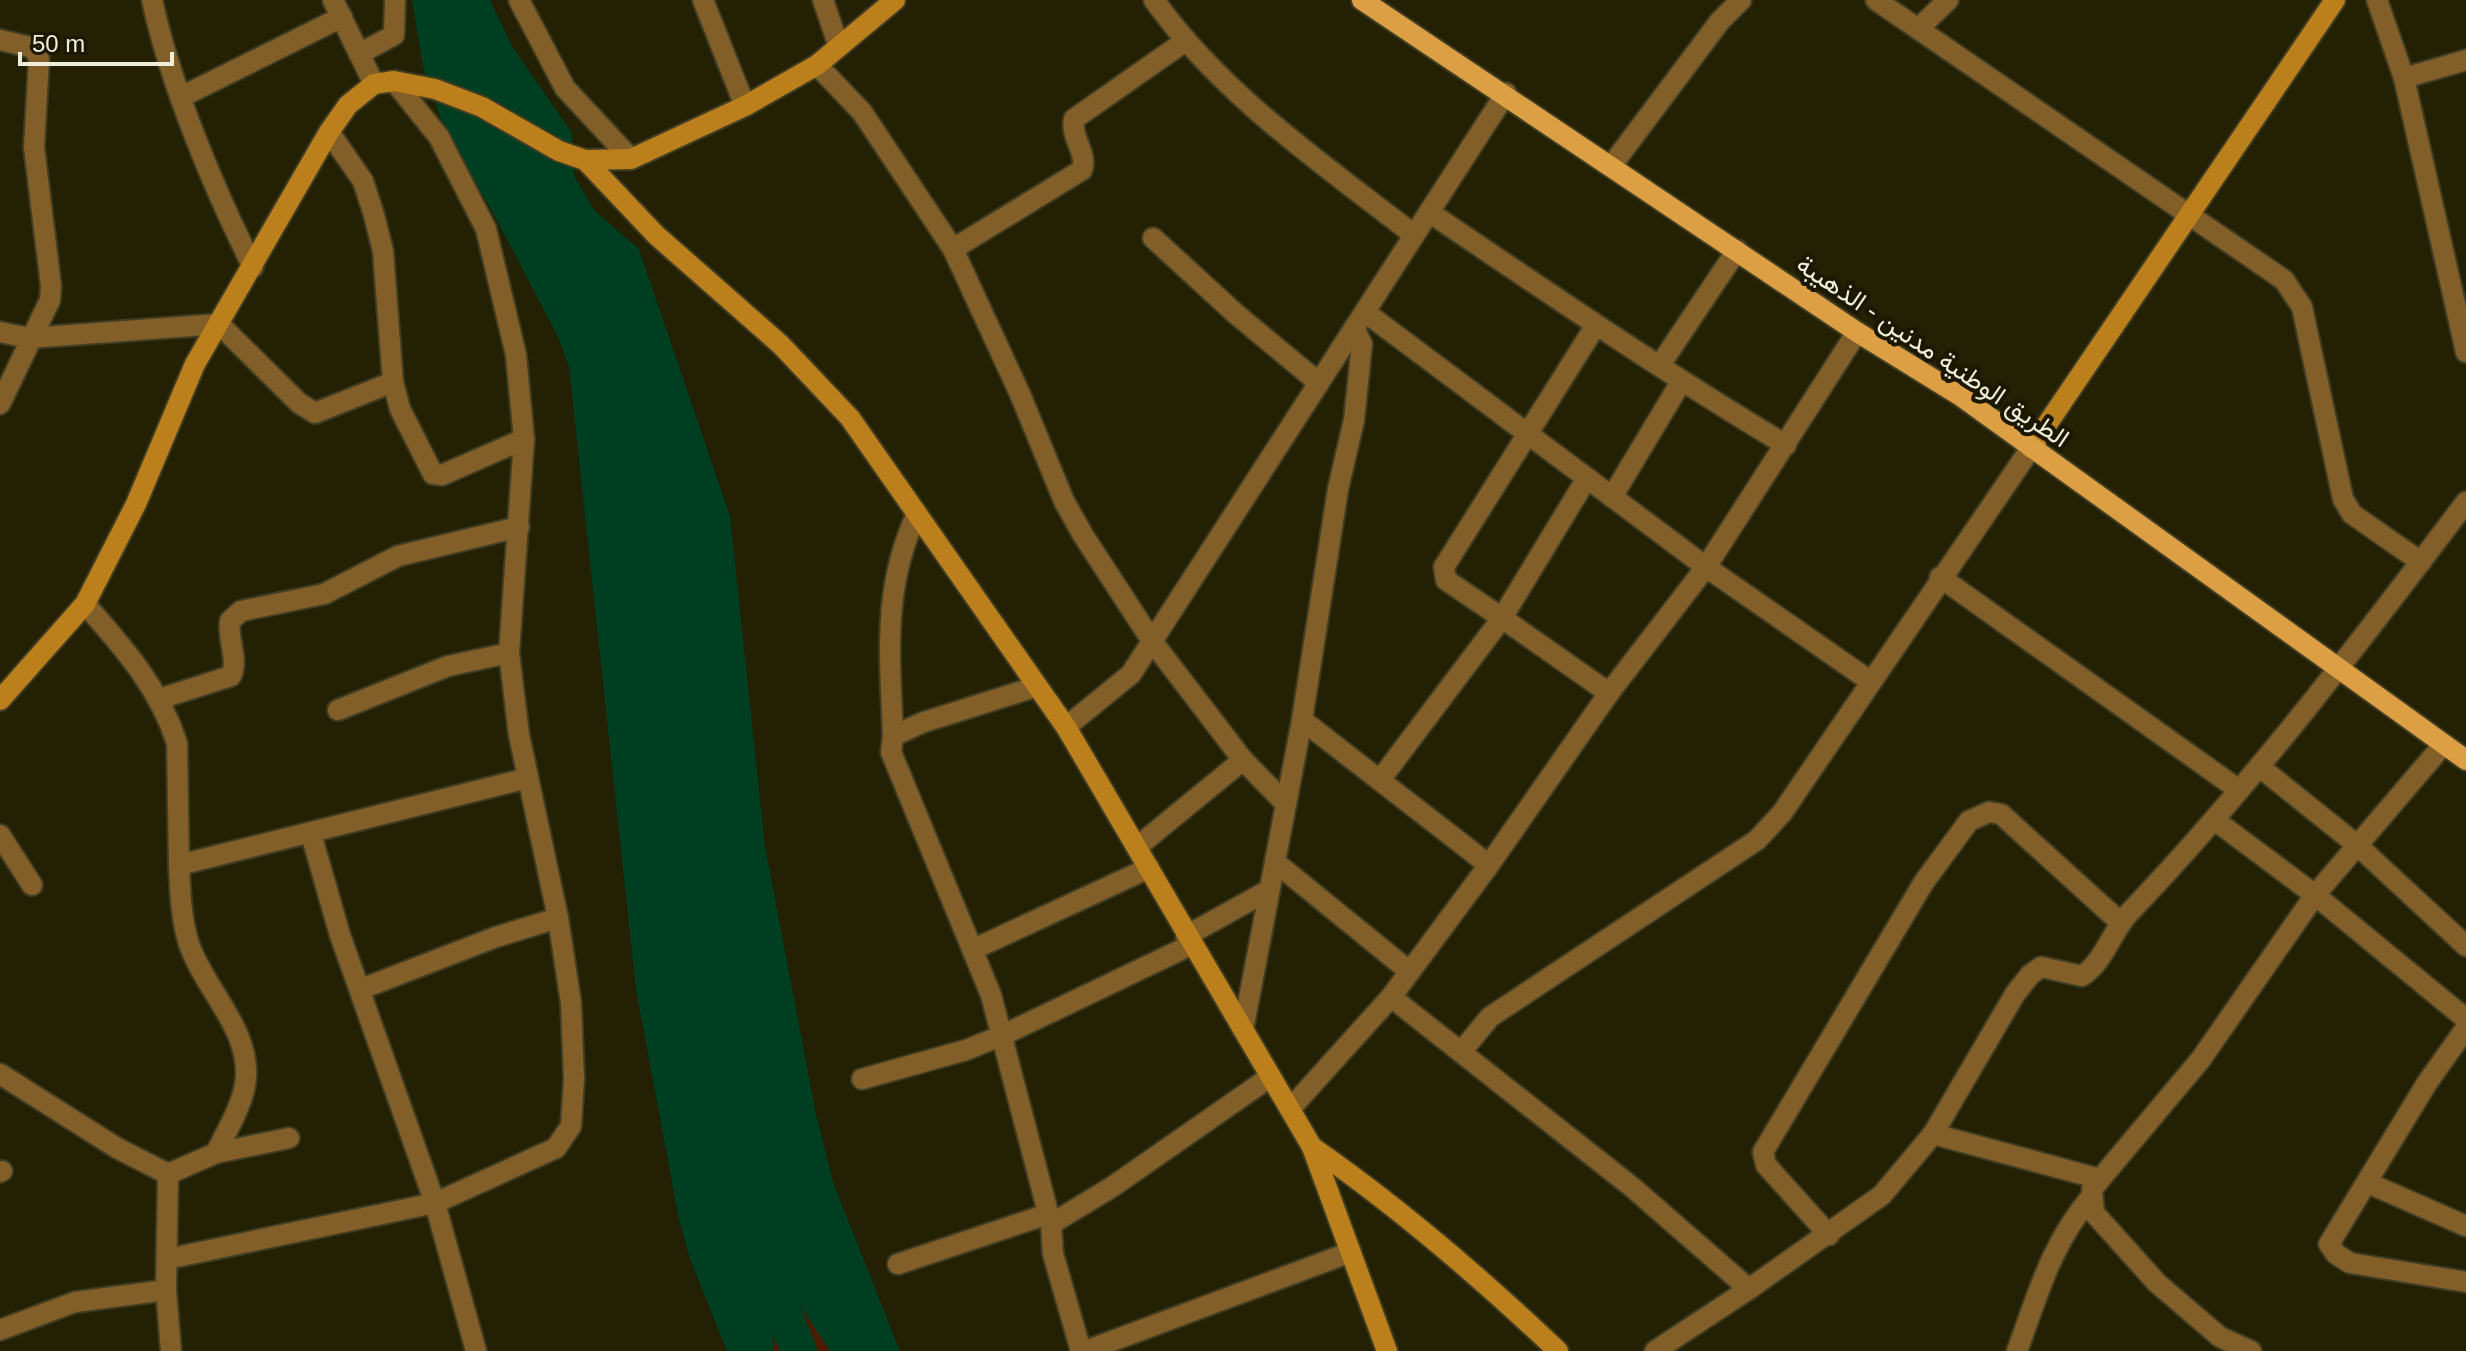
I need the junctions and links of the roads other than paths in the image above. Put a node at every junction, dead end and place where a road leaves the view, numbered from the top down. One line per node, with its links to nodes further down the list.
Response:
1 (152, 0): 25 (street)
2 (395, 0): 19 (street)
3 (519, 0): 28 (street)
4 (703, 0): 26 (street)
5 (823, 0): 18 (street)
6 (895, 0): 18 (street)
7 (1154, 0): 17 (street)
8 (1362, 0): 24 (main road, الطريق الوطنية مدنين - الذهيبة)
9 (1741, 0): 30 (street)
10 (1876, 0): 15 (street)
11 (1948, 0): 15 (street)
12 (2335, 0): 32 (street)
13 (2377, 0): 22 (street)
14 (338, 8): 19 (street); 25 (street)
15 (1918, 29): 32 (street)
16 (0, 40): 43 (street)
17 (1184, 42): 33 (street); 35 (street)
18 (838, 44): 21 (street)
19 (359, 54): 23 (street)
20 (2466, 60): 22 (street)
21 (817, 65): 26 (street); 35 (street)
22 (2404, 78): 44 (street)
23 (384, 82): 27 (street); 29 (street); 51 (street)
24 (1506, 93): 30 (main road, الطريق الوطنية مدنين - الذهيبة); 31 (street)
25 (183, 96): 37 (street)
26 (745, 106): 28 (street)
27 (329, 132): 37 (street); 46 (street)
28 (631, 159): 29 (street)
29 (585, 160): 57 (street)
30 (1612, 165): 36 (main road, الطريق الوطنية مدنين - الذهيبة)
31 (1429, 212): 33 (street); 40 (street)
32 (2188, 217): 53 (street); 59 (street)
33 (1414, 235): 38 (street)
34 (1153, 238): 48 (street)
35 (953, 249): 64 (street)
36 (1737, 250): 42 (main road, الطريق الوطنية مدنين - الذهيبة); 45 (street)
37 (253, 267): 39 (street)
38 (1359, 320): 48 (street); 50 (street); 73 (street)
39 (219, 324): 43 (street); 46 (street); 62 (street)
40 (1596, 325): 45 (street); 50 (street)
41 (0, 332): 43 (street)
42 (1857, 332): 52 (street); 53 (main road, الطريق الوطنية مدنين - الذهيبة)
43 (29, 338): 49 (street)
44 (2466, 352)
45 (1660, 365): 47 (street)
46 (393, 382): 51 (street)
47 (1681, 382): 52 (street); 55 (street)
48 (1319, 383): 64 (street)
49 (0, 404)
50 (1530, 436): 54 (street); 63 (street)
51 (524, 439): 58 (street)
52 (1786, 445): 60 (street)
53 (2031, 448): 61 (street); 66 (main road, الطريق الوطنية مدنين - الذهيبة)
54 (1587, 478): 55 (street); 63 (street)
55 (1612, 497): 60 (street)
56 (2466, 502): 59 (street)
57 (917, 514): 68 (street); 75 (street)
58 (519, 527): 65 (street); 70 (street)
59 (2421, 562): 66 (street)
60 (1706, 567): 67 (street); 69 (street)
61 (1940, 577): 67 (street); 82 (street)
62 (85, 604): 70 (street); 71 (street)
63 (1502, 618): 69 (street); 81 (street)
64 (1152, 641): 74 (street); 77 (street)
65 (509, 653): 72 (street); 80 (street)
66 (2341, 667): 76 (main road, الطريق الوطنية مدنين - الذهيبة); 79 (street)
67 (1870, 681): 108 (street)
68 (1035, 687): 74 (street); 75 (street)
69 (1609, 693): 91 (street)
70 (159, 699): 90 (street)
71 (0, 700)
72 (338, 710)
73 (1302, 720): 81 (street); 83 (street)
74 (1066, 727): 88 (street)
75 (893, 736): 100 (street)
76 (2443, 745): 78 (main road, الطريق الوطنية مدنين - الذهيبة); 87 (street)
77 (1243, 760): 83 (street); 88 (street)
78 (2466, 760)
79 (2261, 768): 82 (street); 87 (street)
80 (528, 778): 85 (street); 96 (street)
81 (1380, 780): 91 (street)
82 (2239, 790): 84 (street)
83 (1286, 804): 89 (street)
84 (2216, 821): 95 (street); 97 (street)
85 (311, 834): 90 (street); 102 (street)
86 (0, 835): 93 (street)
87 (2357, 845): 95 (street); 99 (street)
88 (1137, 847): 92 (street)
89 (1275, 862): 94 (street); 101 (street)
90 (179, 865): 116 (street)
91 (1489, 865): 101 (street)
92 (1149, 868): 98 (street); 100 (street)
93 (32, 885)
94 (1269, 890): 98 (street); 106 (street)
95 (2315, 895): 104 (street); 119 (street)
96 (558, 918): 102 (street); 120 (street)
97 (2120, 922): 113 (street); 123 (street)
98 (1189, 940): 106 (street); 107 (street)
99 (2466, 946)
100 (974, 949): 107 (street)
101 (1409, 971): 103 (street)
102 (361, 989): 120 (street)
103 (1391, 997): 108 (street); 112 (street)
104 (2466, 1019)
105 (2466, 1028): 118 (street)
106 (1243, 1030): 110 (street)
107 (1003, 1035): 111 (street); 121 (street)
108 (1461, 1052): 128 (street)
109 (0, 1074): 117 (street)
110 (1270, 1077): 112 (street); 121 (street)
111 (862, 1079)
112 (1290, 1109): 115 (street)
113 (1933, 1134): 119 (street); 123 (street)
114 (289, 1138): 116 (street)
115 (1312, 1147): 124 (street); 135 (street)
116 (216, 1153): 117 (street)
117 (168, 1174): 125 (street)
118 (2368, 1183): 122 (street); 127 (street)
119 (2096, 1188): 137 (street); 138 (street)
120 (435, 1203): 125 (street); 132 (street)
121 (1050, 1219): 126 (street); 133 (street)
122 (2466, 1226)
123 (1829, 1235): 128 (street)
124 (1351, 1252): 133 (street); 134 (street)
125 (167, 1259): 129 (street)
126 (898, 1264)
127 (2466, 1282)
128 (1749, 1289): 136 (street)
129 (166, 1290): 130 (street); 131 (street)
130 (0, 1330)
131 (171, 1351)
132 (476, 1351)
133 (1083, 1351)
134 (1387, 1351)
135 (1558, 1351)
136 (1655, 1351)
137 (2017, 1351)
138 (2251, 1351)

